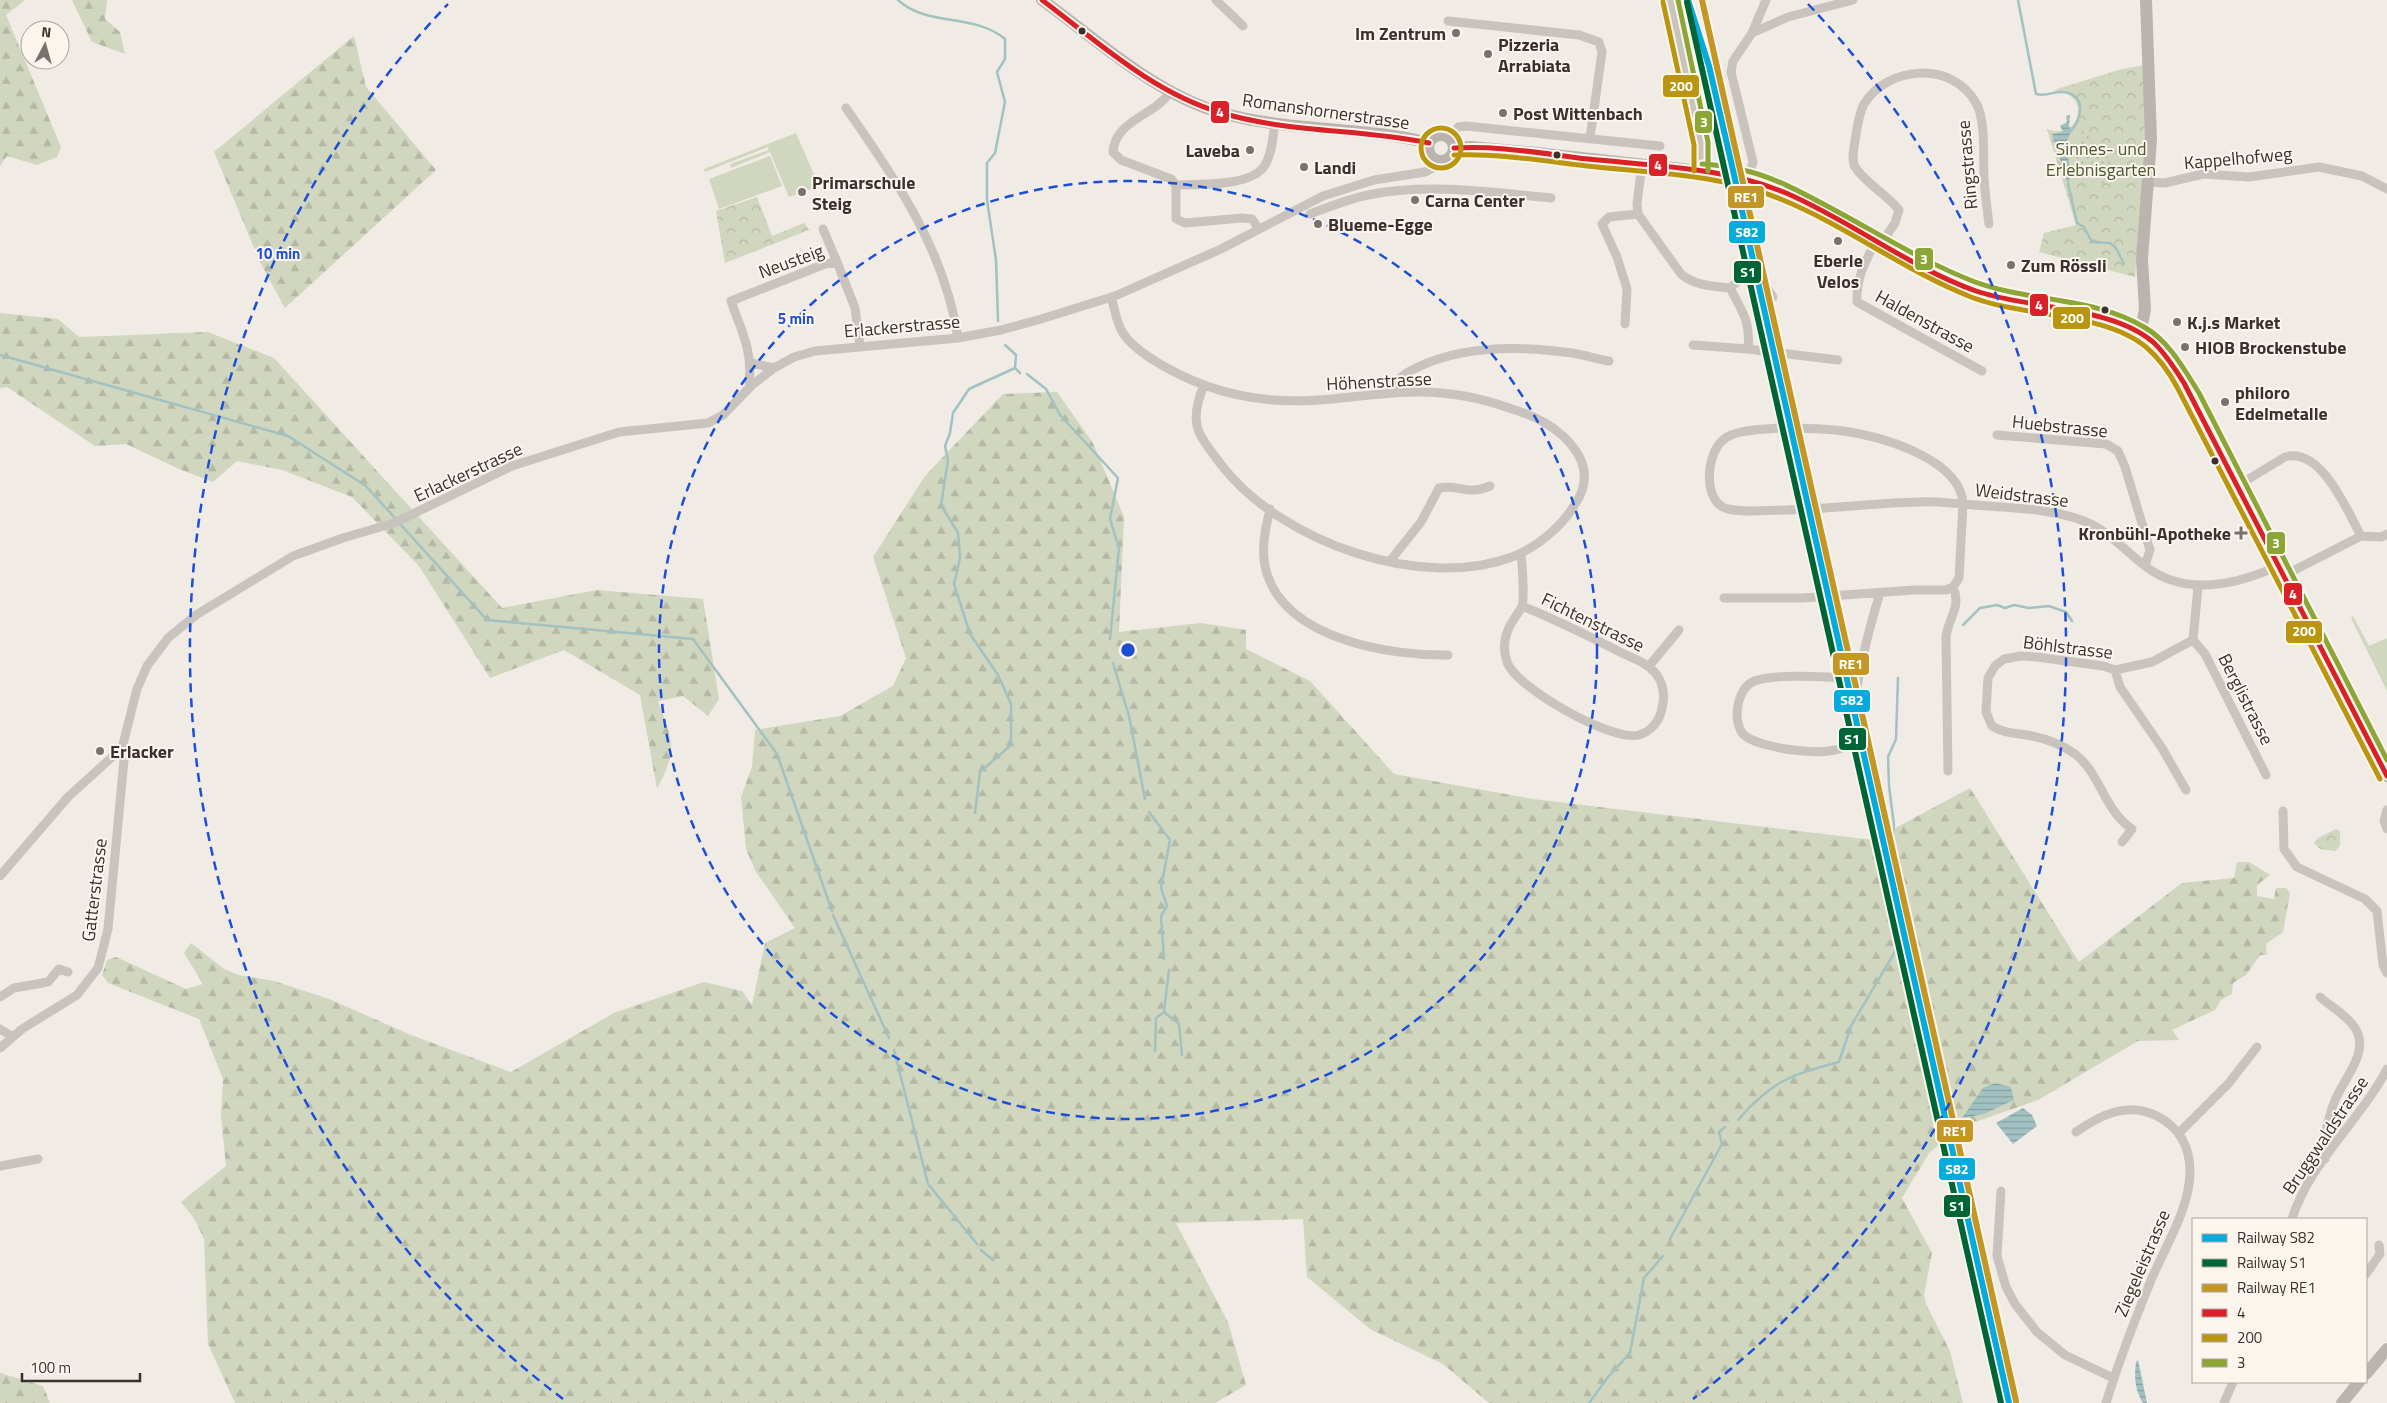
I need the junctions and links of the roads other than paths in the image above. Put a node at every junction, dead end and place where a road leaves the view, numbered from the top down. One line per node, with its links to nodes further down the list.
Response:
1 (1042, 0): 10 (main road, Romanshornerstrasse)
2 (1216, 0): 8 (street)
3 (1670, 0): 19 (street)
4 (1766, 0): 9 (street)
5 (1853, 0): 9 (street)
6 (2146, 0): 22 (main road)
7 (1448, 21): 13 (street)
8 (1243, 26)
9 (1752, 33): 21 (street)
10 (1170, 92): 12 (main road, Romanshornerstrasse); 23 (street)
11 (846, 108): 39 (street)
12 (1275, 123): 15 (main road, Romanshornerstrasse); 23 (street)
13 (1590, 138): 14 (street); 16 (street)
14 (1451, 143): 15 (main road); 17 (main road); 18 (main road)
15 (1429, 144): 17 (main road)
16 (1660, 146)
17 (1437, 160): 20 (street, Erlackerstrasse)
18 (1642, 164): 19 (main road); 28 (street)
19 (1701, 171): 21 (main road)
20 (1395, 176): 25 (street); 31 (street, Erlackerstrasse)
21 (1748, 179): 32 (main road)
22 (2148, 182): 24 (street, Kappelhofweg); 38 (main road)
23 (1176, 185): 31 (street)
24 (2387, 189)
25 (1396, 192): 26 (street); 27 (street)
26 (1551, 198)
27 (1310, 214)
28 (1638, 214): 34 (street); 37 (street)
29 (1989, 224): 32 (street, Ringstrasse)
30 (823, 229): 33 (street)
31 (1259, 229): 36 (street, Erlackerstrasse)
32 (1879, 243): 38 (main road); 47 (street, Haldenstrasse)
33 (837, 262): 41 (street, Neusteig); 45 (street, Neusteig)
34 (1730, 288): 35 (street); 42 (street)
35 (1773, 297)
36 (1111, 298): 39 (street, Erlackerstrasse); 49 (street, Höhenstrasse)
37 (1625, 324)
38 (2140, 333): 53 (main road)
39 (958, 338): 41 (street, Erlackerstrasse)
40 (1694, 345): 42 (street)
41 (860, 346): 46 (street, Erlackerstrasse)
42 (1748, 349): 43 (street)
43 (1838, 360)
44 (1609, 361): 50 (street)
45 (751, 363): 46 (street); 48 (street)
46 (774, 368): 48 (street, Erlackerstrasse)
47 (1982, 371)
48 (752, 384): 73 (street, Erlackerstrasse)
49 (1204, 385): 50 (street, Höhenstrasse); 55 (street, Höhenstrasse)
50 (1395, 393): 58 (street, Höhenstrasse)
51 (1997, 435): 60 (street, Huebstrasse)
52 (1490, 486): 59 (street)
53 (2237, 486): 57 (street); 61 (main road)
54 (1964, 504): 54 (street); 60 (street, Weidstrasse); 62 (street, Weidstrasse)
55 (1270, 509): 59 (street, Höhenstrasse); 69 (street)
56 (2387, 534): 57 (street)
57 (2361, 536): 61 (street, Weidstrasse)
58 (1522, 553): 59 (street, Höhenstrasse); 66 (street, Fichtenstrasse)
59 (1390, 561)
60 (2145, 566): 63 (street, Weidstrasse)
61 (2281, 571): 63 (street, Weidstrasse); 76 (main road)
62 (1953, 587): 64 (street); 74 (street)
63 (2198, 587): 68 (street)
64 (1880, 593): 65 (street); 72 (street)
65 (1724, 598)
66 (1522, 606): 70 (street, Fichtenstrasse); 70 (street, Fichtenstrasse)
67 (1679, 630): 70 (street, Fichtenstrasse)
68 (2193, 640): 71 (street, Böhlstrasse); 75 (street, Berglistrasse)
69 (1448, 655)
70 (1649, 666)
71 (2115, 670): 77 (street); 81 (street, Böhlstrasse)
72 (1857, 678): 72 (street)
73 (122, 748): 82 (street); 88 (street, Gatterstrasse)
74 (1948, 771)
75 (2266, 775)
76 (2387, 776)
77 (2186, 790)
78 (2387, 810): 80 (street)
79 (2283, 811): 84 (street)
80 (2387, 829)
81 (2122, 842)
82 (0, 876)
83 (68, 972): 85 (street)
84 (2387, 974)
85 (0, 997)
86 (2320, 997): 95 (street)
87 (0, 1029): 88 (street)
88 (12, 1037): 90 (street, Gatterstrasse)
89 (2257, 1047): 93 (street)
90 (0, 1048)
91 (2387, 1069): 95 (street, Bruggwaldstrasse)
92 (2076, 1132): 93 (street, Ziegeleistrasse)
93 (2179, 1133): 103 (street, Ziegeleistrasse)
94 (38, 1159): 96 (street)
95 (2325, 1159): 98 (street, Bruggwaldstrasse)
96 (0, 1166)
97 (2001, 1191): 103 (street)
98 (2292, 1218)
99 (2378, 1245): 100 (street)
100 (2367, 1273)
101 (2387, 1349): 102 (main road)
102 (2367, 1373)
103 (2113, 1378): 106 (street, Ziegeleistrasse)
104 (2233, 1383): 107 (street)
105 (2358, 1383): 108 (main road)
106 (2106, 1403)
107 (2224, 1403)
108 (2342, 1403)

